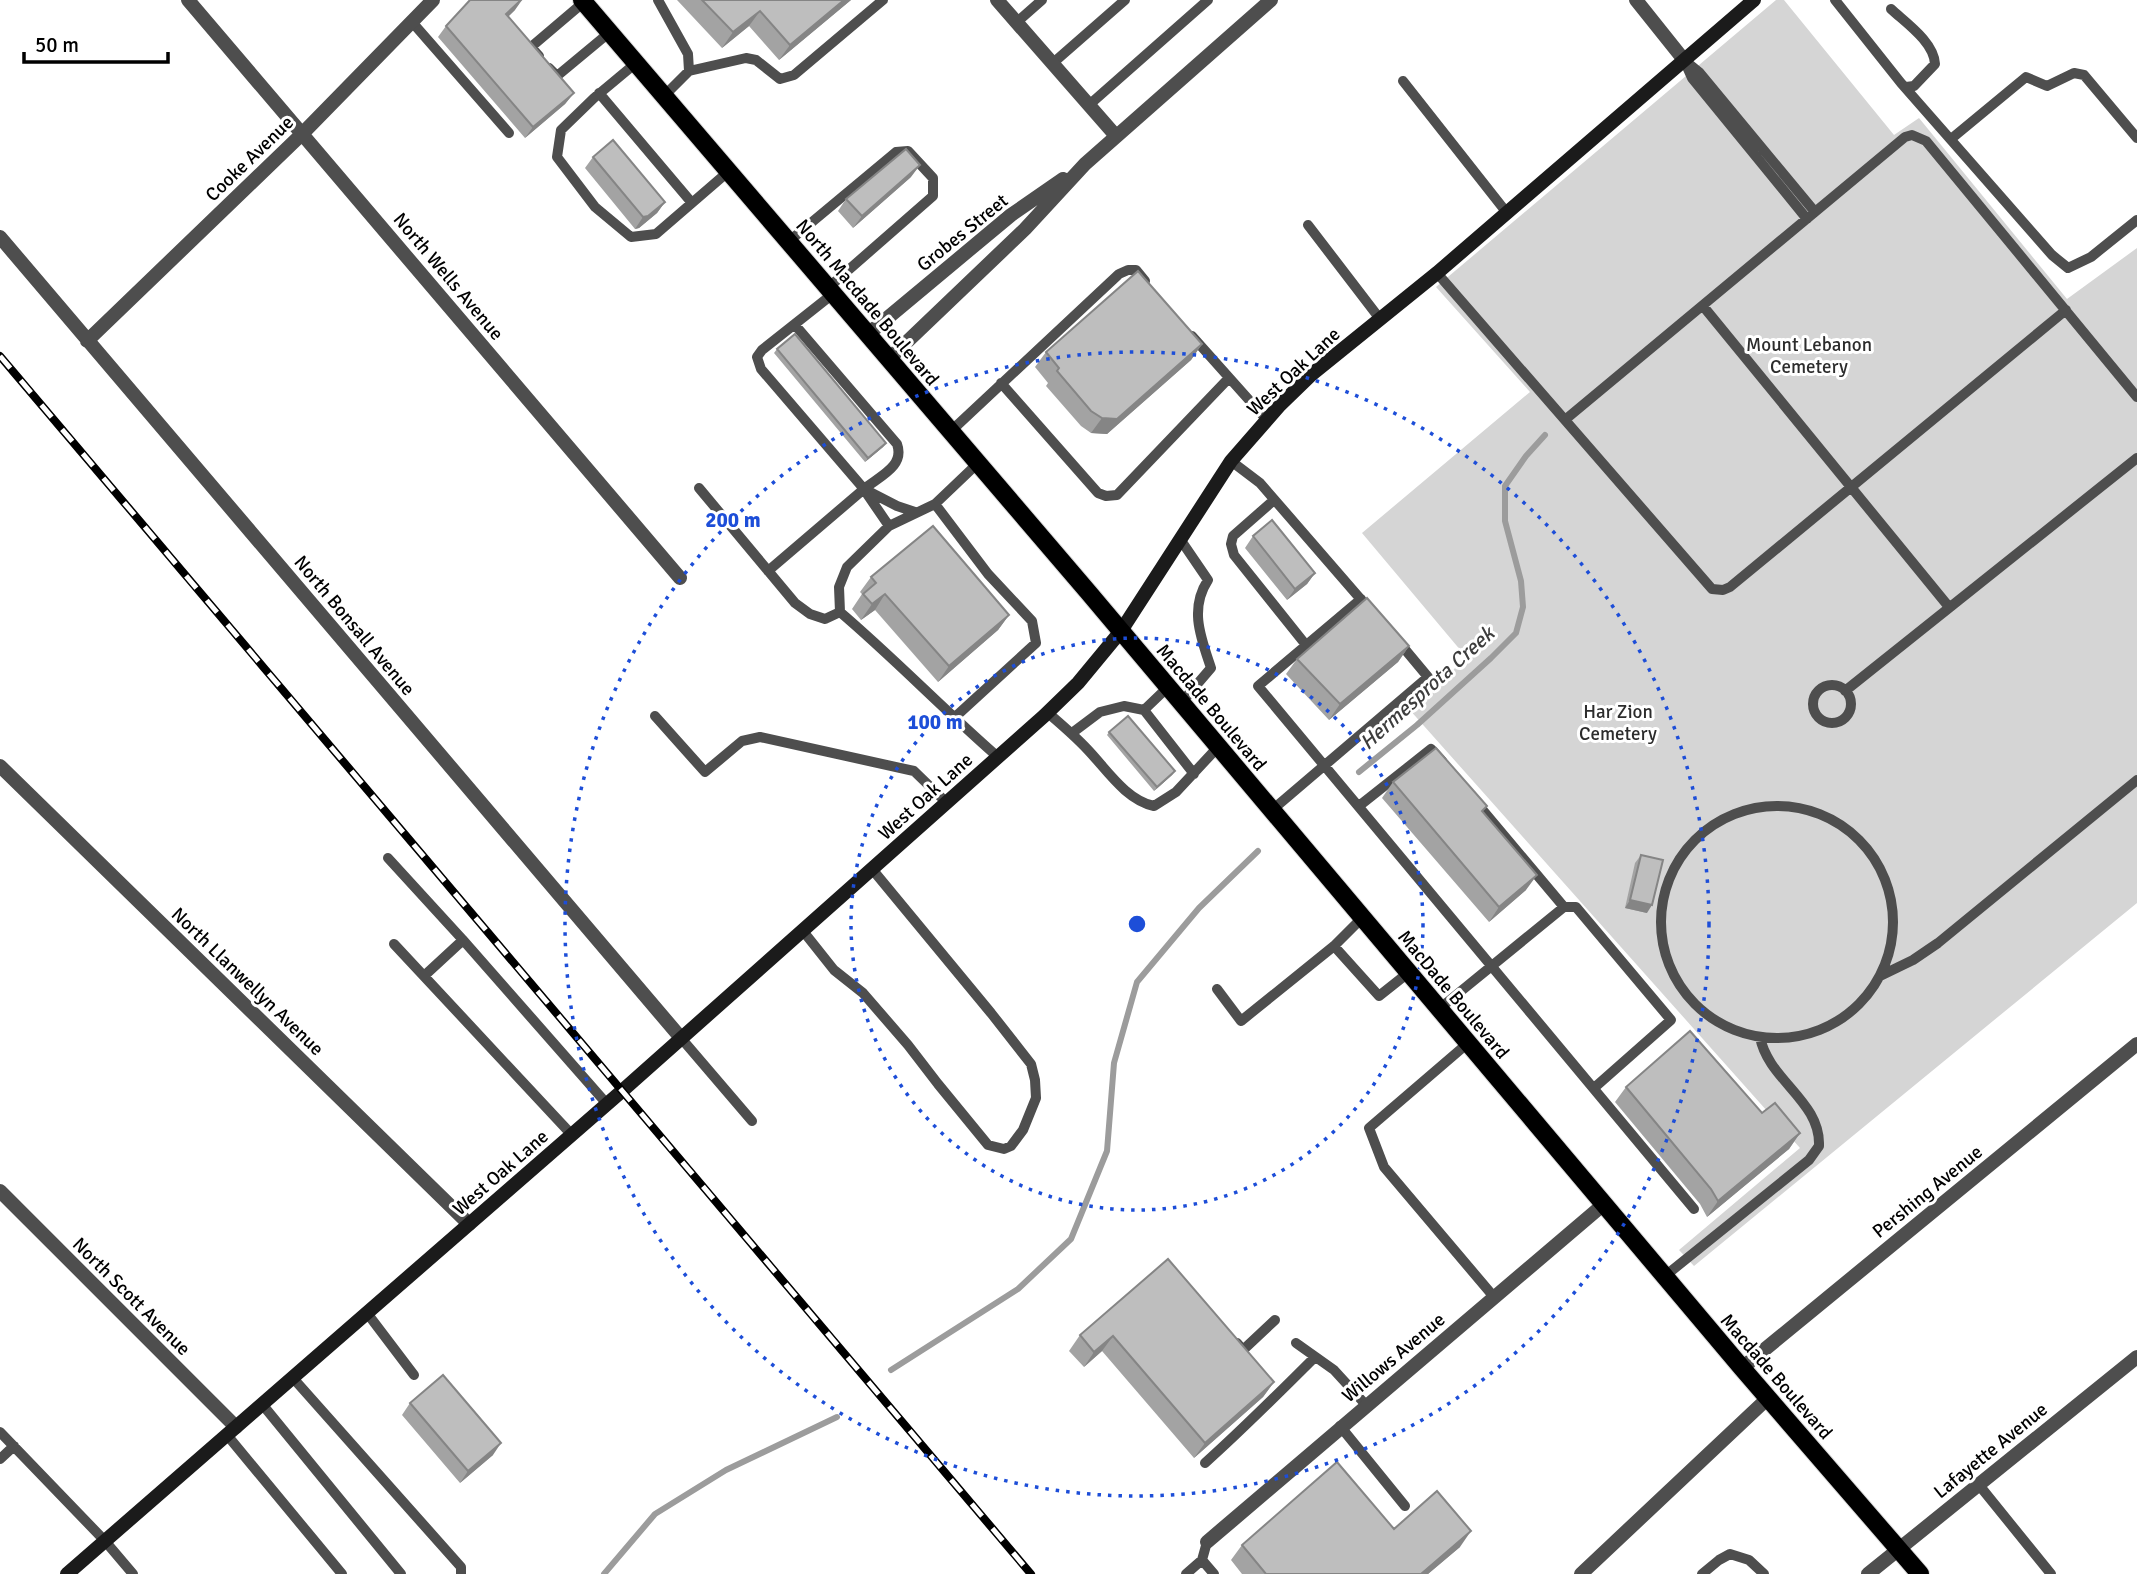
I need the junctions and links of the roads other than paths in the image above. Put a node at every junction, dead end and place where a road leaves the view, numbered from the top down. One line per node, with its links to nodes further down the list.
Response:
1 (188, 0): 27 (street, North Wells Avenue)
2 (433, 0): 15 (street, Cooke Avenue)
3 (658, 0): 21 (lane)
4 (883, 0): 21 (lane)
5 (997, 0): 16 (street)
6 (1042, 0): 16 (lane)
7 (1125, 0): 20 (lane)
8 (1209, 0): 26 (lane)
9 (1271, 0): 29 (street, Grobes Street)
10 (1636, 0): 18 (street)
11 (1754, 0): 18 (main road, West Oak Lane)
12 (1835, 0): 23 (lane)
13 (583, 1): 17 (main road, North Macdade Boulevard); 17 (lane)
14 (1891, 9): 23 (lane)
15 (412, 22): 27 (street, Cooke Avenue); 28 (lane)
16 (1017, 22): 20 (street)
17 (610, 32): 19 (main road, North Macdade Boulevard)
18 (1685, 60): 35 (main road, West Oak Lane); 36 (lane)
19 (636, 63): 24 (lane); 25 (main road, North Macdade Boulevard)
20 (1053, 63): 26 (street)
21 (689, 71): 25 (lane)
22 (1403, 81): 35 (lane)
23 (1906, 87): 31 (lane)
24 (599, 93): 34 (lane); 34 (lane)
25 (664, 96): 33 (main road, North Macdade Boulevard)
26 (1089, 105): 29 (street)
27 (303, 133): 50 (street, Cooke Avenue); 70 (street, North Wells Avenue)
28 (509, 133)
29 (1116, 136): 32 (street, Grobes Street)
30 (2137, 138): 31 (lane)
31 (1951, 139): 37 (lane)
32 (1085, 164): 49 (street, Grobes Street); 51 (street, Grobes Street)
33 (729, 171): 34 (lane); 40 (main road, North Macdade Boulevard)
34 (692, 203)
35 (1507, 213): 41 (main road, West Oak Lane)
36 (1811, 216): 44 (lane); 45 (lane)
37 (2137, 220)
38 (1308, 225): 46 (lane)
39 (0, 237): 50 (street, North Bonsall Avenue)
40 (788, 242): 42 (main road, North Macdade Boulevard); 42 (lane)
41 (1437, 273): 46 (main road, West Oak Lane); 56 (lane)
42 (831, 290): 47 (lane); 49 (main road, North Macdade Boulevard)
43 (1153, 290): 53 (lane)
44 (1703, 306): 56 (lane); 61 (lane)
45 (2066, 310): 54 (lane); 61 (lane)
46 (1380, 319): 55 (main road, West Oak Lane)
47 (795, 325): 63 (lane); 63 (lane)
48 (1186, 330): 52 (lane)
49 (867, 335): 51 (main road, North Macdade Boulevard)
50 (88, 341): 112 (street, North Bonsall Avenue)
51 (889, 359): 57 (main road, North Macdade Boulevard)
52 (1228, 379): 53 (lane); 55 (lane)
53 (1001, 383): 57 (lane)
54 (2137, 397)
55 (1266, 419): 59 (main road, West Oak Lane)
56 (1566, 419): 61 (lane)
57 (950, 432): 60 (main road, North Macdade Boulevard)
58 (2137, 458): 72 (lane)
59 (1231, 461): 64 (lane); 68 (main road, West Oak Lane)
60 (977, 464): 65 (lane); 76 (main road, North Macdade Boulevard)
61 (1851, 485): 72 (lane)
62 (699, 488): 69 (lane)
63 (863, 488): 66 (lane); 67 (lane); 69 (lane)
64 (1274, 500): 71 (lane); 77 (lane)
65 (935, 504): 66 (lane); 84 (lane)
66 (915, 512): 67 (lane)
67 (889, 526): 74 (lane)
68 (1180, 539): 76 (main road, West Oak Lane); 80 (lane)
69 (768, 571): 74 (lane)
70 (680, 578)
71 (1361, 599): 73 (lane); 77 (lane)
72 (1949, 607): 79 (lane)
73 (1370, 609)
74 (839, 612): 84 (lane)
75 (1386, 628): 88 (lane)
76 (1121, 631): 78 (main road, Macdade Boulevard); 82 (main road, West Oak Lane)
77 (1307, 645): 88 (lane)
78 (1168, 687): 80 (main road, Macdade Boulevard); 81 (lane)
79 (1845, 691)
80 (1181, 703): 86 (main road, Macdade Boulevard)
81 (1143, 710): 85 (lane); 91 (lane)
82 (1048, 713): 85 (lane); 87 (main road, West Oak Lane)
83 (655, 716): 94 (lane)
84 (954, 718): 87 (lane)
85 (1072, 733): 91 (lane)
86 (1218, 747): 91 (lane); 96 (main road, Macdade Boulevard)
87 (998, 757): 94 (main road, West Oak Lane)
88 (1324, 765): 95 (lane); 96 (lane)
89 (0, 766): 122 (street, North Llanwellyn Avenue)
90 (1449, 770): 95 (lane)
91 (1194, 774)
92 (2137, 780): 108 (lane)
93 (1466, 791): 99 (lane)
94 (947, 803): 98 (main road, West Oak Lane)
95 (1359, 806): 105 (lane)
96 (1271, 811): 100 (main road, MacDade Boulevard)
97 (388, 858): 102 (lane)
98 (872, 869): 101 (main road, West Oak Lane); 101 (lane)
99 (1564, 907): 105 (lane); 115 (lane)
100 (1362, 918): 104 (lane); 106 (main road, MacDade Boulevard)
101 (803, 931): 112 (main road, West Oak Lane)
102 (463, 940): 107 (lane); 116 (lane)
103 (394, 944): 107 (lane)
104 (1334, 946): 106 (lane); 109 (lane)
105 (1493, 965): 110 (lane); 115 (lane)
106 (1408, 973): 110 (main road, MacDade Boulevard)
107 (424, 976): 118 (lane)
108 (1880, 976): 111 (lane); 111 (lane)
109 (1217, 989)
110 (1439, 1009): 113 (main road, MacDade Boulevard)
111 (1760, 1037): 123 (lane)
112 (681, 1038): 116 (main road, West Oak Lane); 117 (lane)
113 (1468, 1044): 120 (main road, MacDade Boulevard); 124 (lane)
114 (2137, 1044): 131 (street, Pershing Avenue)
115 (1594, 1088): 121 (lane)
116 (607, 1104): 118 (main road, West Oak Lane)
117 (752, 1121)
118 (572, 1135): 122 (main road, West Oak Lane)
119 (0, 1191): 138 (street, North Scott Avenue)
120 (1604, 1204): 123 (main road, Macdade Boulevard); 124 (street, Willows Avenue)
121 (1694, 1209)
122 (469, 1224): 125 (main road, West Oak Lane)
123 (1665, 1276): 131 (main road, Macdade Boulevard)
124 (1494, 1297): 136 (street, Willows Avenue)
125 (367, 1313): 132 (lane); 133 (main road, West Oak Lane)
126 (1275, 1320): 127 (lane)
127 (1226, 1331)
128 (1296, 1343): 129 (lane)
129 (1315, 1357): 136 (lane); 142 (lane)
130 (2137, 1357): 143 (street, Lafayette Avenue)
131 (1742, 1368): 134 (main road, Macdade Boulevard)
132 (414, 1375)
133 (293, 1378): 135 (main road, West Oak Lane); 153 (lane)
134 (1768, 1398): 147 (main road, Macdade Boulevard); 156 (street)
135 (262, 1404): 138 (main road, West Oak Lane); 152 (lane)
136 (1366, 1405): 137 (street, Willows Avenue)
137 (1340, 1426): 144 (lane); 146 (street, Willows Avenue)
138 (232, 1431): 145 (main road, West Oak Lane); 151 (lane)
139 (0, 1432): 140 (lane)
140 (14, 1446): 141 (lane); 145 (lane)
141 (0, 1459)
142 (1205, 1462)
143 (1979, 1485): 147 (street, Lafayette Avenue); 161 (lane)
144 (1405, 1506)
145 (105, 1541): 149 (main road, West Oak Lane); 150 (lane)
146 (1207, 1542): 148 (lane)
147 (1899, 1549): 159 (street, Lafayette Avenue); 160 (main road, Macdade Boulevard)
148 (1202, 1560): 154 (lane); 155 (lane)
149 (67, 1574)
150 (133, 1574)
151 (342, 1574)
152 (401, 1574)
153 (461, 1574)
154 (1186, 1574)
155 (1214, 1574)
156 (1581, 1574)
157 (1702, 1574): 158 (lane)
158 (1764, 1574)
159 (1868, 1574)
160 (1920, 1574)
161 (2051, 1574)

